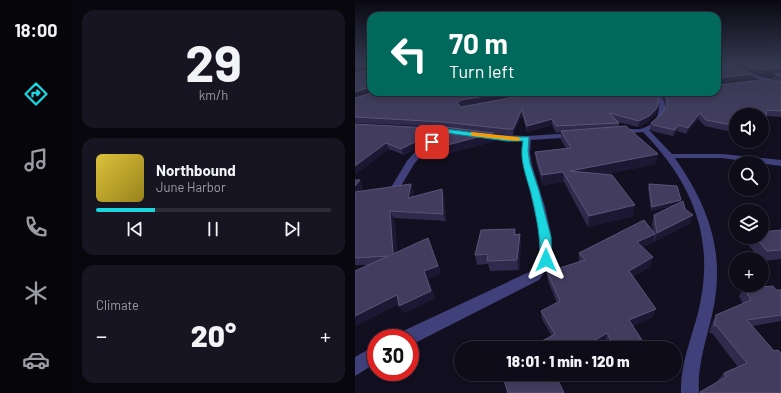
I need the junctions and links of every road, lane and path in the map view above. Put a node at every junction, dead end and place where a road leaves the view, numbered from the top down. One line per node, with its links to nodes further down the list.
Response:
1 (766, 80): 3 (street)
2 (768, 80): 4 (street)
3 (754, 82)
4 (781, 85)
5 (660, 96): 7 (street)
6 (414, 130): 8 (street)
7 (645, 130): 10 (street); 14 (street)
8 (445, 131): 9 (street); 16 (street)
9 (459, 132)
10 (609, 133)
11 (472, 134): 13 (street)
12 (579, 135): 13 (street)
13 (527, 139): 17 (street)
14 (669, 156): 15 (street); 20 (street)
15 (781, 163)
16 (395, 189)
17 (419, 332)
18 (367, 360): 19 (street)
19 (355, 367)
20 (690, 393)

